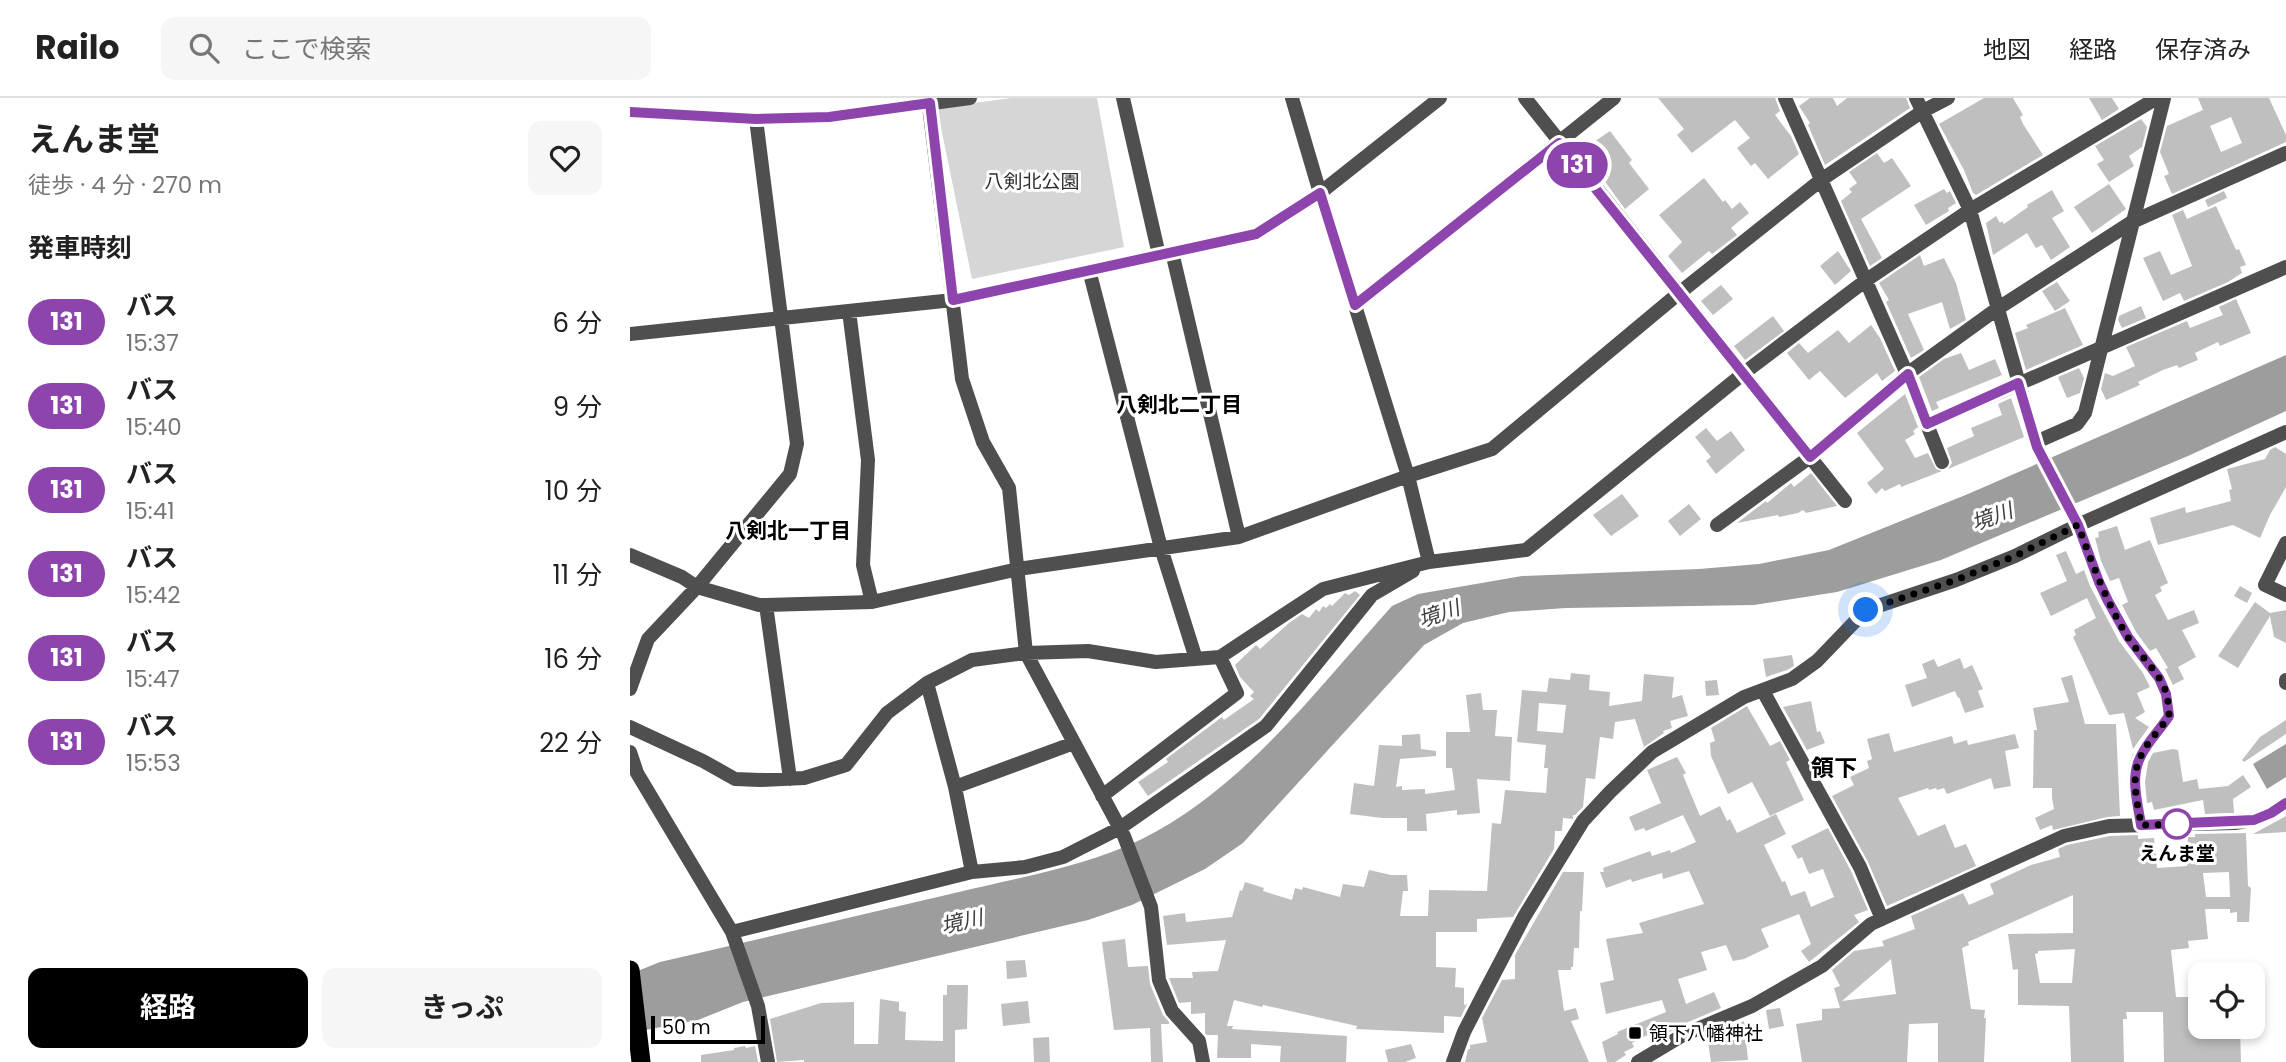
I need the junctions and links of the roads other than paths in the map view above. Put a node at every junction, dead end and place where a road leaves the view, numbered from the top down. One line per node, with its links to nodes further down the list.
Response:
1 (970, 98): 11 (street)
2 (1123, 98): 21 (street)
3 (1292, 98): 18 (street)
4 (1440, 98): 18 (street)
5 (1525, 98): 15 (street)
6 (1614, 98): 15 (street)
7 (1785, 98): 17 (street)
8 (1948, 98): 12 (street)
9 (2157, 98): 19 (street)
10 (2164, 98): 20 (street)
11 (929, 101): 14 (street); 26 (street)
12 (1919, 105): 17 (street); 19 (street)
13 (630, 112): 14 (street)
14 (756, 119): 30 (street)
15 (1559, 143): 25 (street); 27 (street)
16 (2286, 153): 20 (street)
17 (1821, 180): 24 (street); 25 (street)
18 (1320, 193): 21 (street); 27 (street)
19 (1970, 210): 24 (street); 28 (street)
20 (2132, 222): 28 (street); 32 (street)
21 (1165, 254): 23 (street); 45 (street)
22 (2286, 267): 32 (street)
23 (1089, 270): 26 (street); 47 (street)
24 (1865, 281): 33 (street); 34 (street)
25 (1678, 294): 33 (street); 41 (street)
26 (953, 300): 29 (street); 50 (street)
27 (1355, 305): 41 (street)
28 (1997, 309): 34 (street); 35 (street)
29 (849, 311): 30 (street); 53 (street)
30 (780, 318): 31 (street); 51 (street)
31 (630, 334)
32 (2100, 349): 35 (street); 38 (street)
33 (1744, 373): 39 (street); 49 (street)
34 (1908, 374): 36 (street); 39 (street)
35 (2018, 383): 36 (street); 38 (street)
36 (1927, 424): 40 (street)
37 (2286, 432): 43 (street)
38 (2037, 444): 43 (street)
39 (1810, 457): 42 (street); 44 (street)
40 (1942, 462)
41 (1408, 476): 45 (street); 49 (street)
42 (1844, 501)
43 (2075, 521): 60 (street); 68 (street)
44 (1717, 525)
45 (1239, 537): 47 (street)
46 (2286, 543): 52 (street)
47 (1161, 548): 50 (street); 57 (street)
48 (630, 555): 51 (street)
49 (1429, 562): 56 (street); 69 (street)
50 (1018, 569): 53 (street); 55 (street)
51 (697, 587): 54 (street); 59 (street)
52 (2286, 595)
53 (872, 602): 54 (street)
54 (766, 605): 64 (street)
55 (1026, 653): 57 (street); 58 (street); 62 (street)
56 (1220, 657): 57 (street); 66 (street)
57 (1196, 659)
58 (927, 683): 64 (street); 65 (street)
59 (630, 689)
60 (1763, 691): 71 (street); 77 (street)
61 (630, 727): 64 (street)
62 (1074, 743): 65 (street); 66 (street)
63 (630, 752): 72 (street)
64 (790, 779)
65 (955, 787): 70 (street)
66 (1102, 796): 69 (street)
67 (2286, 803): 68 (street)
68 (2141, 825): 71 (street)
69 (1122, 832): 70 (street); 76 (street)
70 (972, 872): 72 (street)
71 (1882, 919): 78 (street)
72 (732, 933): 75 (street)
73 (630, 970): 74 (highway)
74 (640, 1053)
75 (768, 1062)
76 (1203, 1062)
77 (1453, 1062)
78 (1638, 1062)

